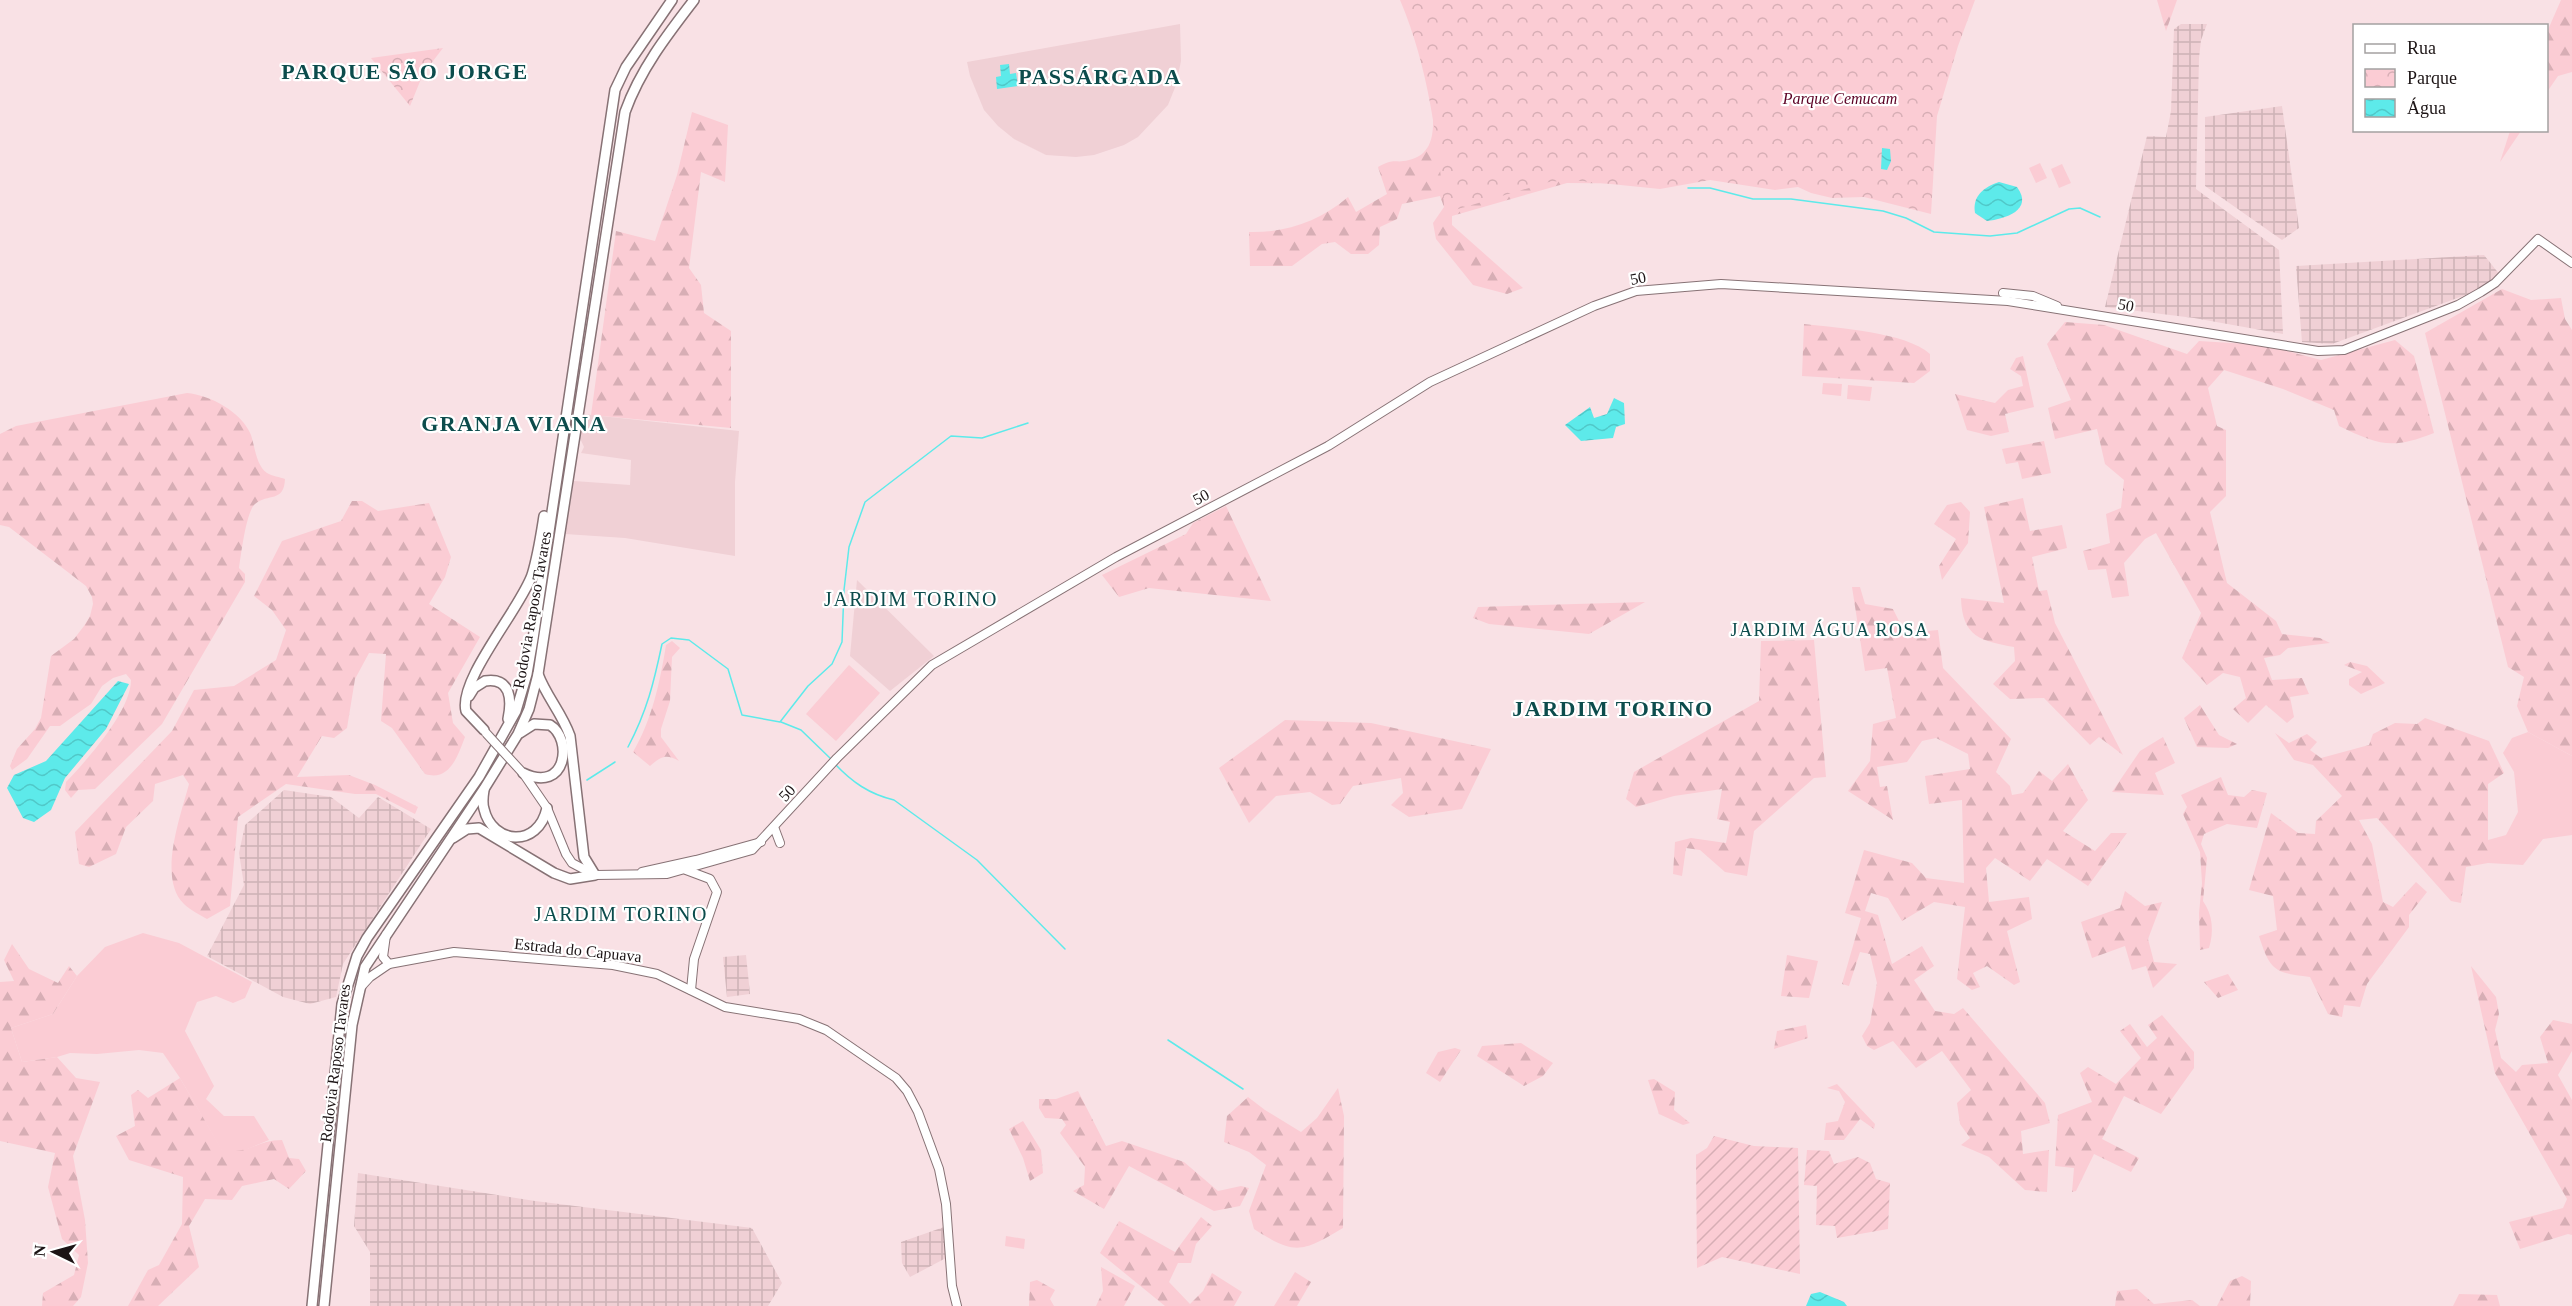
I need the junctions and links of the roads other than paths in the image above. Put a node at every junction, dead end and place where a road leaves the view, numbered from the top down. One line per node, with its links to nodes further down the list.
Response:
1 (672, 0): 6 (highway, Rodovia Raposo Tavares)
2 (693, 0): 7 (highway, Rodovia Raposo Tavares)
3 (2572, 263): 5 (main road, 50)
4 (2003, 293): 5 (main road)
5 (2061, 308): 14 (main road, 50)
6 (555, 478): 8 (highway); 9 (highway, Rodovia Raposo Tavares)
7 (538, 674): 10 (highway, Rodovia Raposo Tavares); 20 (highway)
8 (485, 732): 9 (highway); 11 (main road, bridge)
9 (505, 732): 27 (highway, Rodovia Raposo Tavares)
10 (518, 734): 11 (highway); 12 (highway, Rodovia Raposo Tavares)
11 (522, 772): 13 (main road)
12 (484, 789): 13 (highway); 15 (highway, Rodovia Raposo Tavares)
13 (547, 808): 20 (main road)
14 (774, 827): 16 (main road, 50); 17 (main road)
15 (451, 839): 20 (highway); 23 (highway, Rodovia Raposo Tavares)
16 (762, 842): 18 (main road); 19 (main road, 50)
17 (780, 843)
18 (670, 865): 21 (main road); 22 (main road)
19 (685, 870): 22 (main road); 25 (main road)
20 (595, 875): 21 (main road)
21 (629, 875): 22 (main road)
22 (663, 875)
23 (387, 933): 24 (main road); 26 (highway, Rodovia Raposo Tavares)
24 (389, 964): 25 (main road, Estrada do Capuava); 26 (main road, Estrada do Capuava)
25 (691, 990): 29 (main road, Estrada do Capuava)
26 (358, 991): 28 (highway, Rodovia Raposo Tavares)
27 (312, 1306)
28 (324, 1306)
29 (957, 1306)

